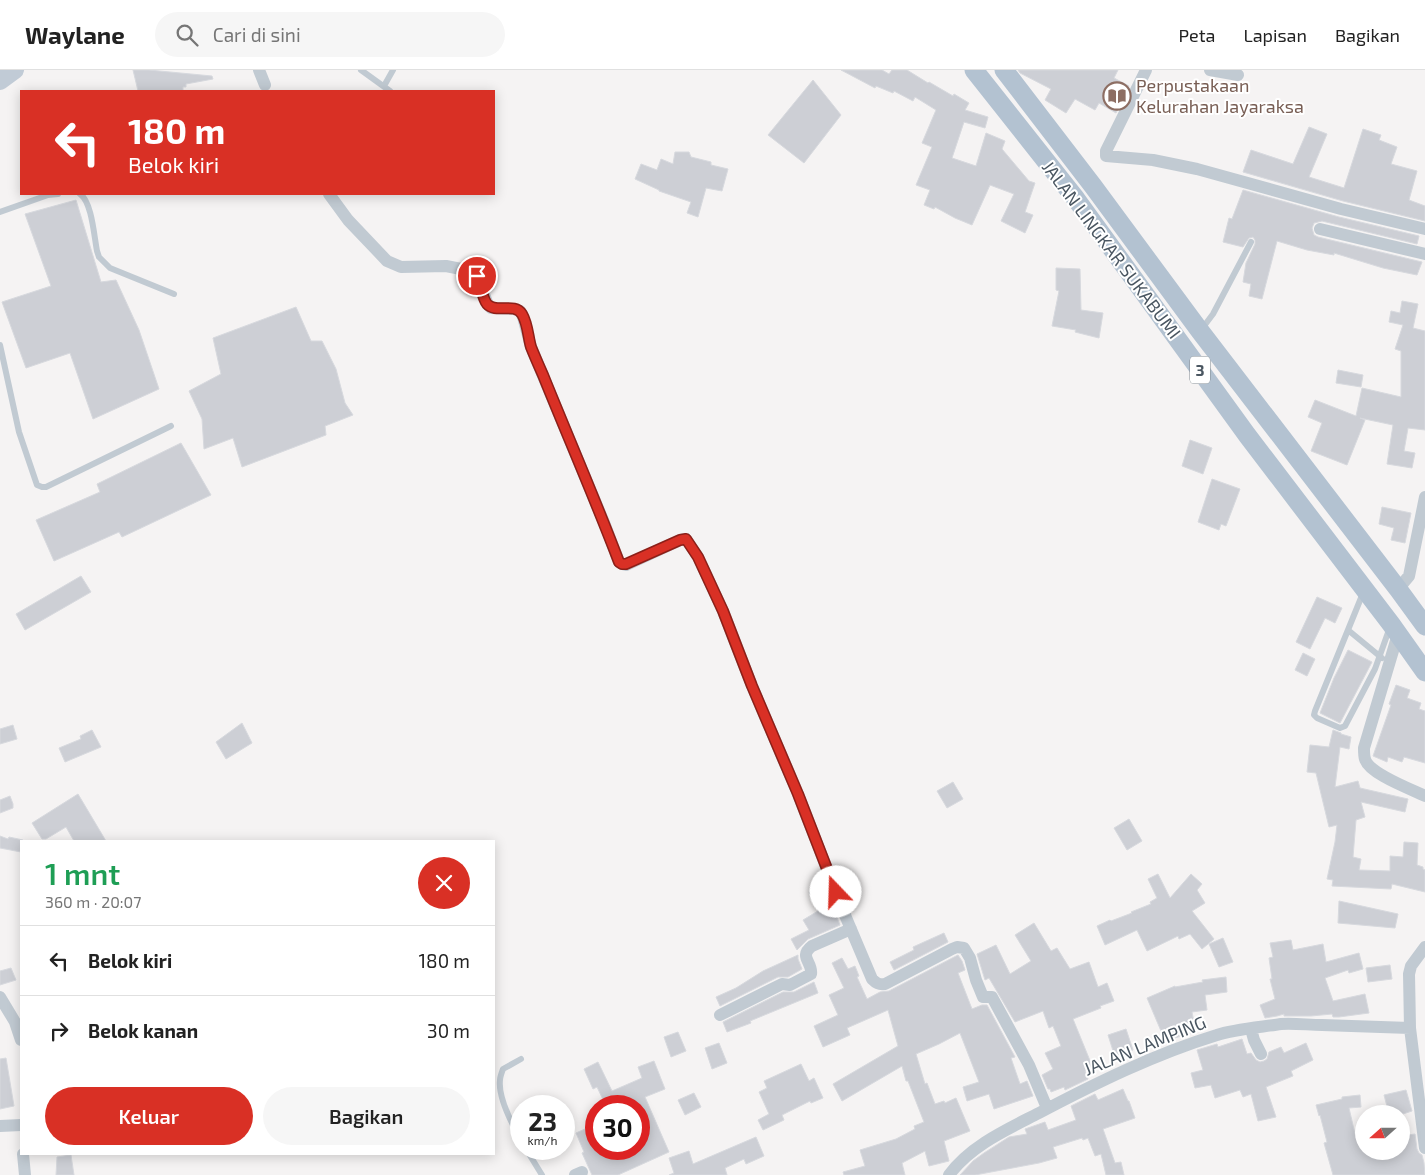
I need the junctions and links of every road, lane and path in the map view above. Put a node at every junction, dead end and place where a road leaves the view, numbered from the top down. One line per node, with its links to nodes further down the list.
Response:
1 (15, 70): 10 (main road)
2 (259, 70): 11 (street)
3 (361, 70): 12 (lane)
4 (393, 70): 12 (lane)
5 (974, 70): 26 (main road, JALAN LINGKAR SUKABUMI / 3)
6 (1004, 70): 22 (main road, JALAN LINGKAR SUKABUMI / 3)
7 (1146, 70): 18 (street)
8 (1210, 70): 9 (street)
9 (1238, 75)
10 (0, 81)
11 (265, 85)
12 (387, 89)
13 (48, 195): 16 (lane)
14 (82, 195): 21 (lane)
15 (330, 195): 36 (street)
16 (0, 212)
17 (1320, 229): 20 (street)
18 (1425, 229)
19 (1251, 242): 22 (lane)
20 (1425, 254)
21 (174, 294)
22 (1200, 331): 24 (main road, JALAN LINGKAR SUKABUMI / 3)
23 (0, 345): 25 (lane)
24 (1268, 417): 26 (main road); 28 (main road, JALAN LINGKAR SUKABUMI / 3)
25 (172, 426)
26 (1247, 435): 29 (main road, JALAN LINGKAR SUKABUMI / 3)
27 (1425, 497): 28 (street)
28 (1398, 589): 30 (main road, JALAN LINGKAR SUKABUMI / 3)
29 (1365, 590): 31 (main road, JALAN LINGKAR SUKABUMI / 3); 32 (lane)
30 (1425, 626)
31 (1395, 629): 33 (street); 34 (main road, JALAN LINGKAR SUKABUMI / 3)
32 (1348, 630): 33 (lane); 33 (lane)
33 (1385, 660): 35 (street)
34 (1425, 672)
35 (1425, 796)
36 (850, 929): 39 (street); 45 (street)
37 (1425, 947): 40 (street)
38 (0, 997): 42 (street)
39 (720, 1015)
40 (1410, 1028): 41 (street, JALAN LAMPING); 49 (street)
41 (1251, 1029): 43 (street); 45 (street, JALAN LAMPING)
42 (20, 1036)
43 (1261, 1054)
44 (521, 1059): 46 (lane)
45 (1047, 1108): 54 (street, JALAN LAMPING)
46 (510, 1120)
47 (20, 1125): 48 (street)
48 (0, 1126)
49 (1425, 1148)
50 (23, 1155): 52 (street)
51 (533, 1160): 53 (lane)
52 (25, 1175)
53 (542, 1175)
54 (949, 1175)

